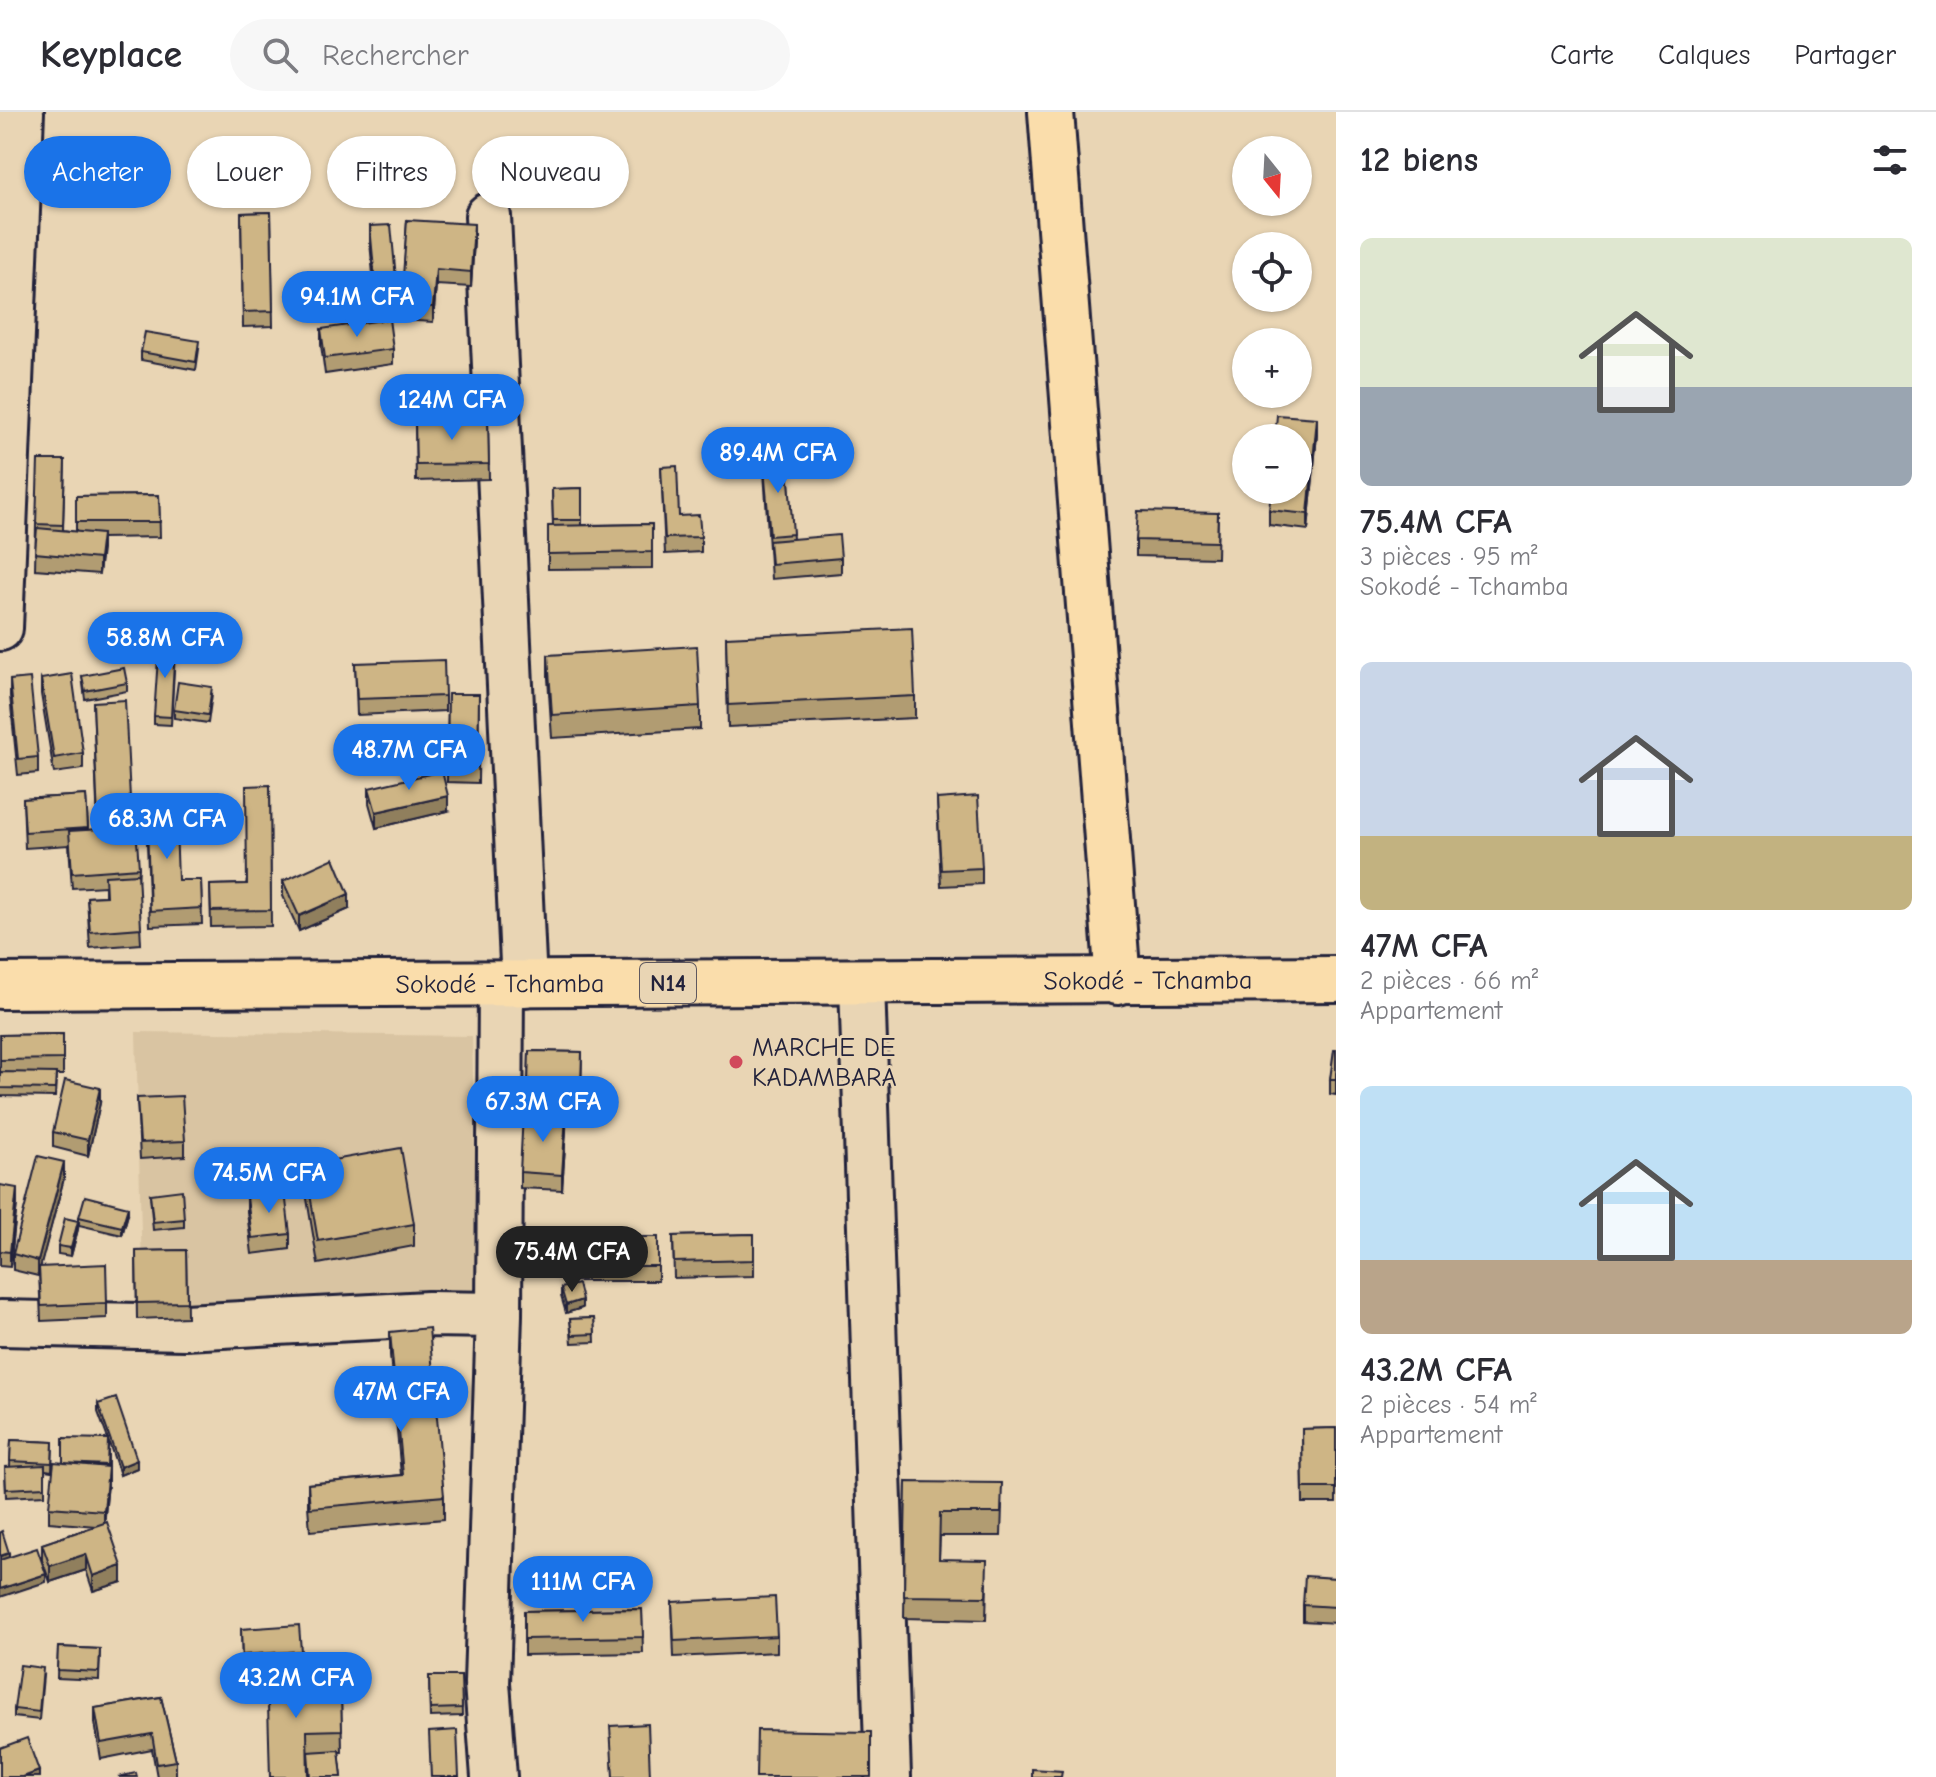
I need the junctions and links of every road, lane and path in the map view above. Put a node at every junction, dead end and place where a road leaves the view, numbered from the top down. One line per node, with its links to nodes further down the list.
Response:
1 (21, 112): 4 (street)
2 (1051, 112): 6 (main road)
3 (488, 216): 8 (street)
4 (0, 628)
5 (1336, 979): 6 (main road, Sokodé - Tchamba / N14)
6 (1118, 982): 7 (main road, Sokodé - Tchamba / N14)
7 (862, 983): 8 (main road, Sokodé - Tchamba / N14); 13 (street)
8 (512, 984): 9 (main road, Sokodé - Tchamba / N14); 10 (street)
9 (0, 986)
10 (499, 1315): 11 (street); 12 (street)
11 (0, 1323)
12 (494, 1777)
13 (888, 1777)

